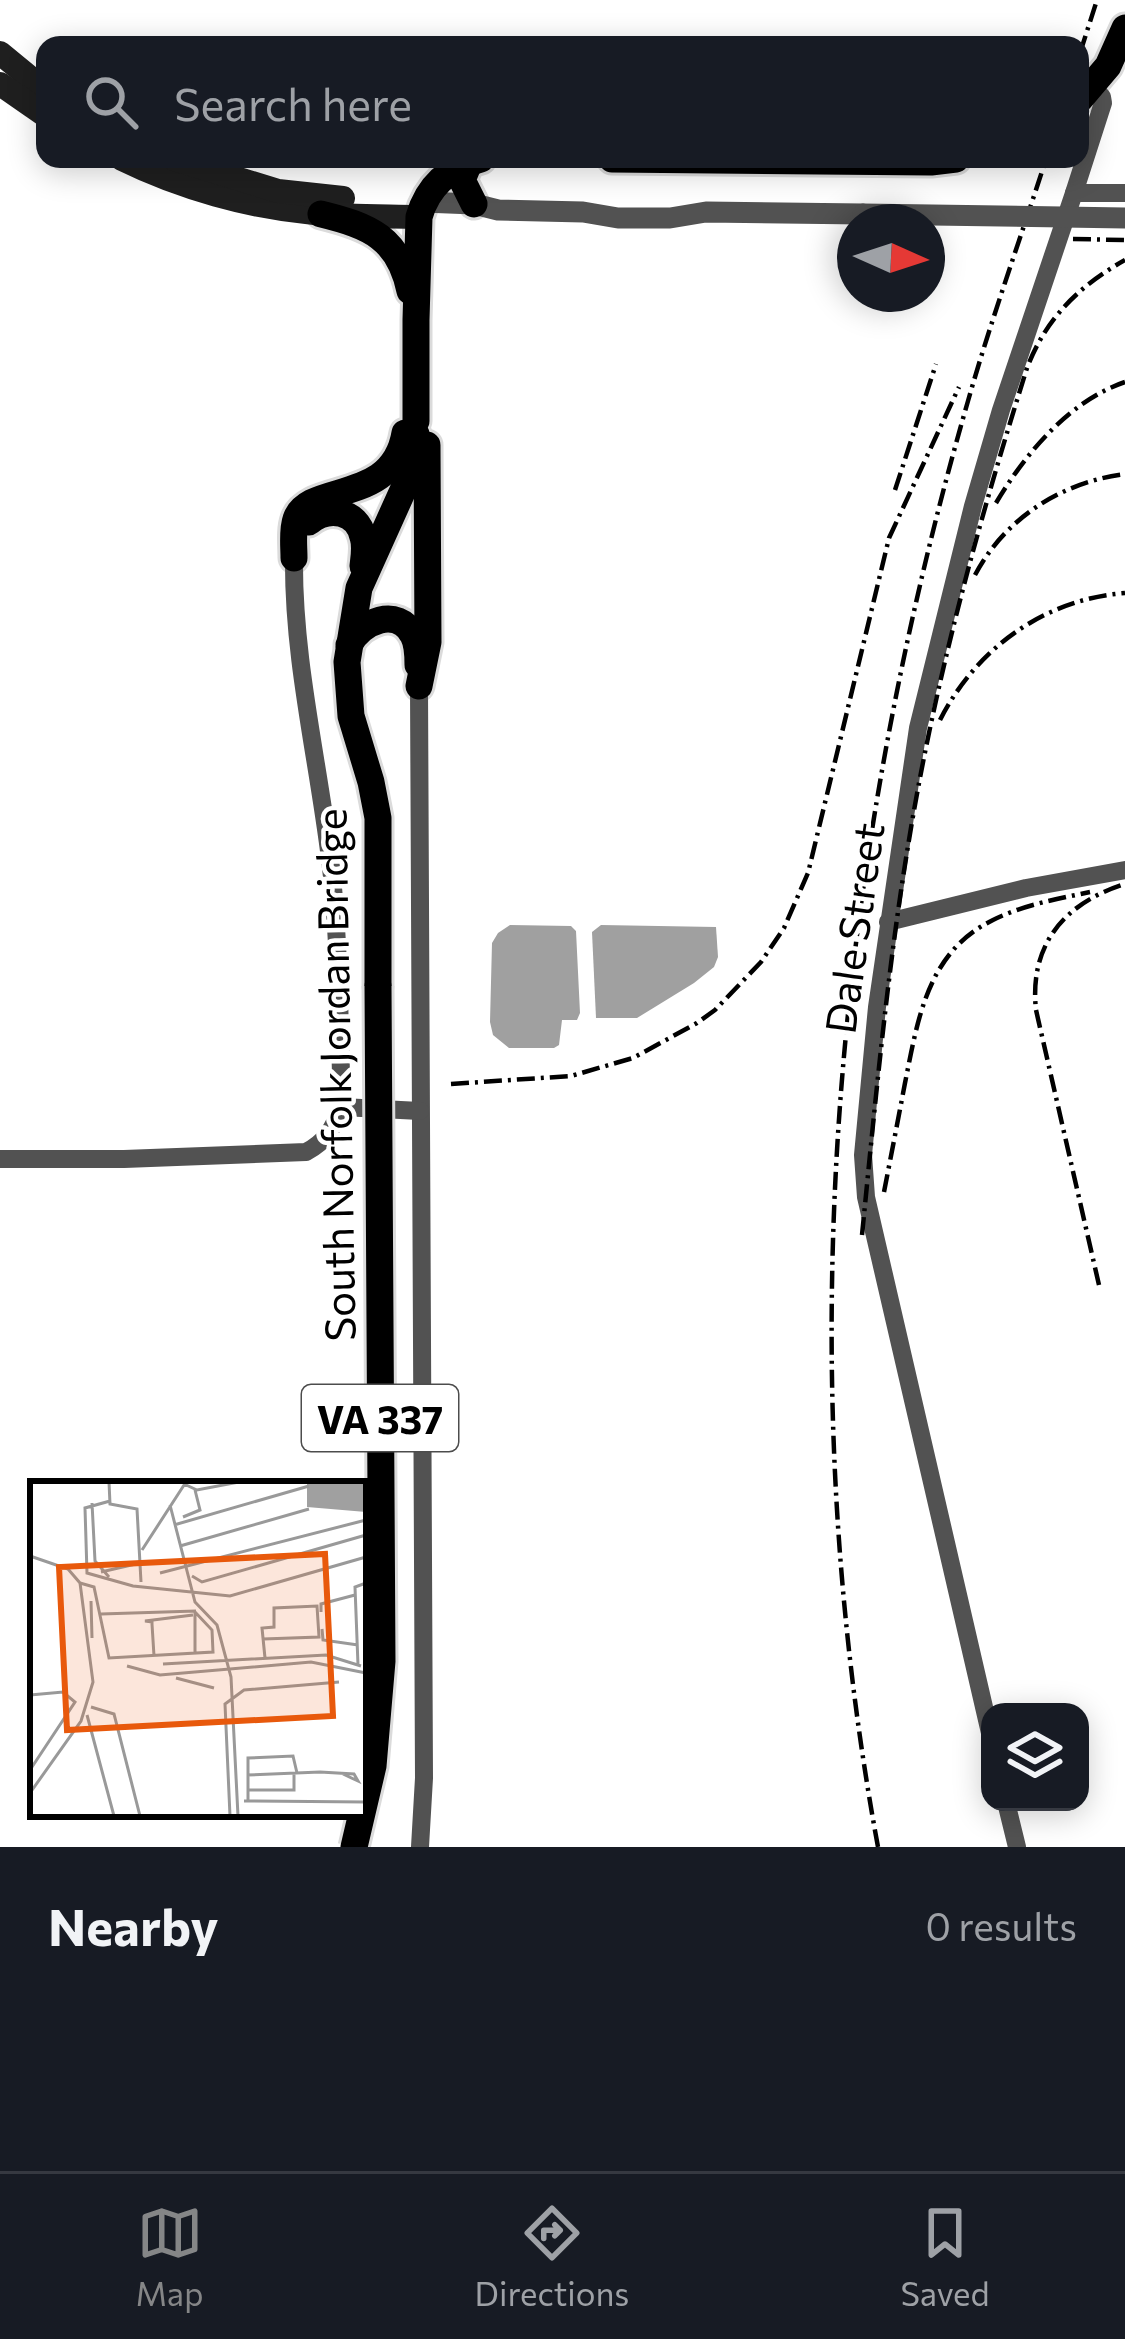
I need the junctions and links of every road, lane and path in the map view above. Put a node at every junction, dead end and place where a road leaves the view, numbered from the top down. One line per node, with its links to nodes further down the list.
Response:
1 (1125, 28): 5 (main road)
2 (0, 53): 3 (main road)
3 (36, 83)
4 (0, 84): 7 (main road)
5 (1089, 88)
6 (1089, 93): 8 (street, Dale Street)
7 (36, 109)
8 (1089, 147)
9 (141, 168): 18 (main road)
10 (203, 168): 17 (main road)
11 (461, 168): 17 (main road)
12 (469, 168): 16 (main road)
13 (1082, 168): 14 (street, Dale Street)
14 (1074, 193): 15 (street); 29 (street, Dale Street)
15 (1125, 194)
16 (486, 207): 17 (street); 19 (street, bridge)
17 (421, 209): 18 (main road); 20 (main road)
18 (321, 214): 20 (main road)
19 (1125, 218)
20 (416, 320): 21 (main road)
21 (416, 427): 22 (main road); 23 (main road, VA 337); 27 (main road)
22 (343, 494): 23 (main road); 24 (main road)
23 (395, 509): 25 (main road, VA 337)
24 (294, 558): 25 (main road); 30 (street)
25 (359, 588): 26 (main road, VA 337)
26 (348, 655): 27 (main road); 34 (main road, South Norfolk Jordan Bridge / VA 337, bridge)
27 (419, 686): 31 (street)
28 (1125, 870): 29 (street)
29 (888, 922): 33 (street, Dale Street)
30 (342, 1107): 31 (street); 32 (street)
31 (420, 1111): 38 (street)
32 (0, 1160)
33 (983, 1703)
34 (366, 1798)
35 (1008, 1811): 39 (street)
36 (361, 1817): 37 (main road, South Norfolk Jordan Bridge / VA 337, bridge)
37 (354, 1847)
38 (420, 1847)
39 (1016, 1847)

